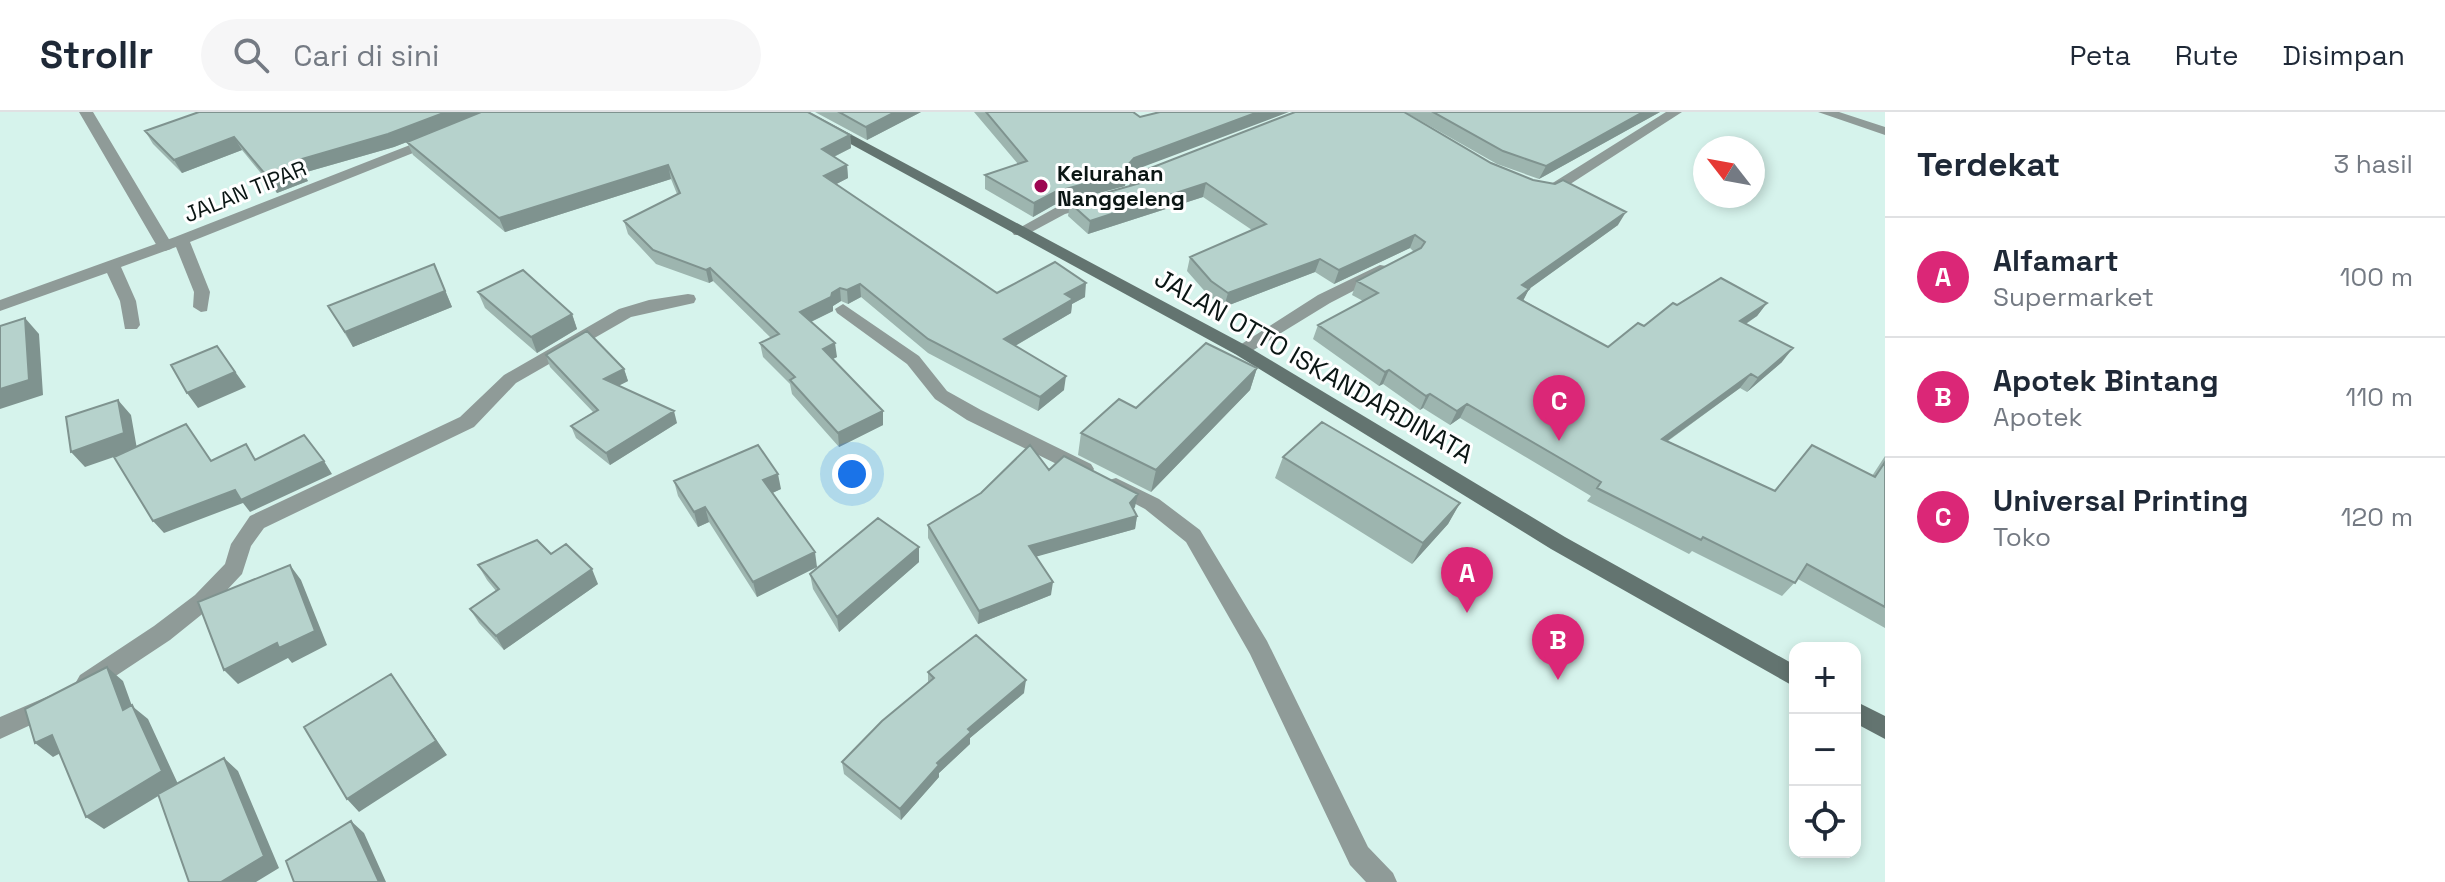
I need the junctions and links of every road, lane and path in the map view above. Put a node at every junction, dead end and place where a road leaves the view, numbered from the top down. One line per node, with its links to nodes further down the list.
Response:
1 (86, 112): 11 (street)
2 (799, 112): 9 (main road, JALAN OTTO ISKANDARDINATA)
3 (1675, 112): 8 (street)
4 (1825, 112): 5 (street)
5 (1885, 131)
6 (446, 135): 10 (street, JALAN TIPAR)
7 (1187, 160): 9 (street)
8 (1523, 183)
9 (1020, 232): 19 (main road, JALAN OTTO ISKANDARDINATA)
10 (181, 240): 11 (street, JALAN TIPAR); 16 (street)
11 (165, 246): 13 (street, JALAN TIPAR)
12 (1394, 263): 19 (street)
13 (112, 265): 15 (street, JALAN TIPAR); 18 (street)
14 (688, 299): 22 (street)
15 (0, 306)
16 (201, 307)
17 (843, 309): 24 (street)
18 (131, 325)
19 (1241, 350): 20 (main road, JALAN OTTO ISKANDARDINATA)
20 (1789, 674)
21 (1860, 714): 23 (main road)
22 (0, 728)
23 (1885, 728)
24 (1384, 882)

